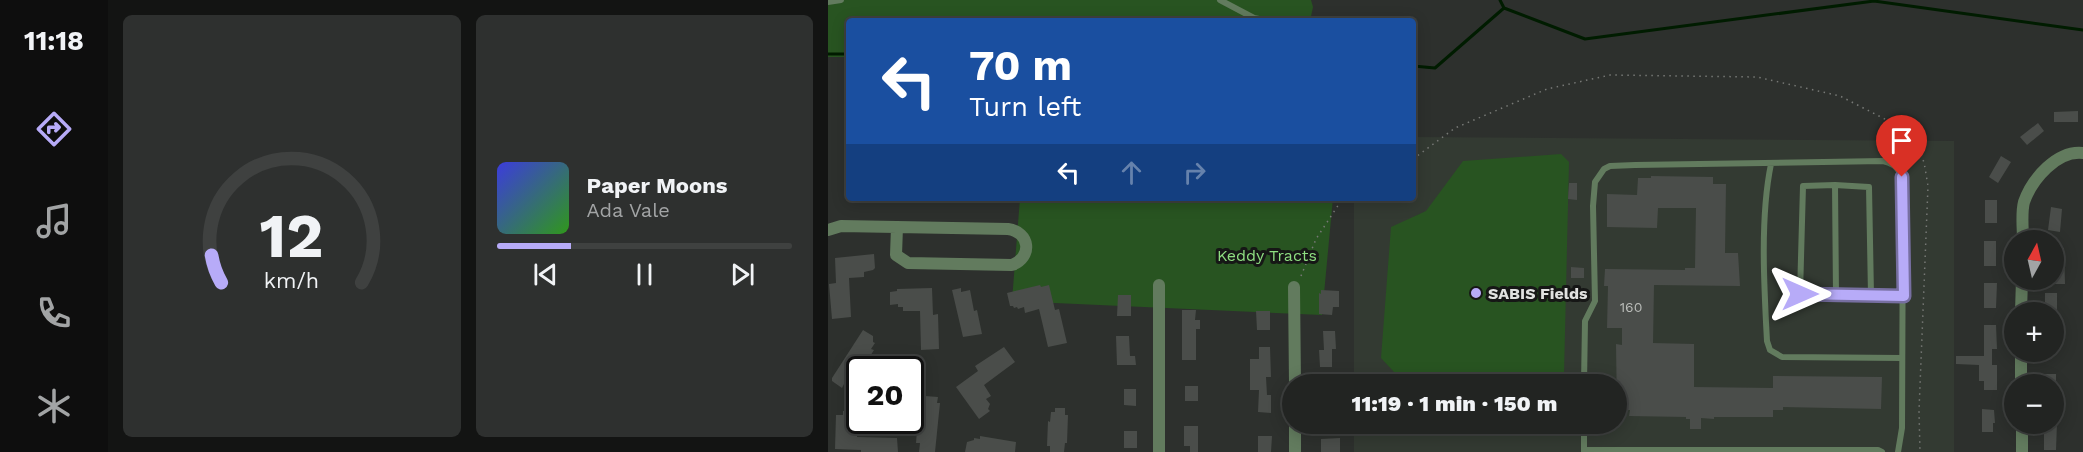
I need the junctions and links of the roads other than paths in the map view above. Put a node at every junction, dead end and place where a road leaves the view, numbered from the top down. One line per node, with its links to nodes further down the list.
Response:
1 (841, 0): 3 (lane)
2 (1220, 0): 4 (lane)
3 (828, 2)
4 (1254, 18)
5 (2083, 153): 12 (street)
6 (1771, 164): 17 (lane); 18 (lane); 20 (lane)
7 (1835, 185): 15 (lane); 15 (lane); 16 (lane)
8 (828, 222): 9 (street)
9 (841, 226): 10 (street); 11 (street)
10 (897, 227): 10 (street)
11 (828, 230)
12 (2023, 230)
13 (1159, 285): 26 (street)
14 (1294, 287): 19 (street)
15 (1836, 295): 16 (lane)
16 (1871, 295): 17 (lane)
17 (1904, 296): 18 (lane)
18 (1902, 358): 29 (lane)
19 (1295, 374)
20 (1584, 374)
21 (1295, 434): 27 (street)
22 (1584, 434): 24 (lane)
23 (2022, 434): 30 (street)
24 (1584, 451): 25 (lane)
25 (1744, 451): 28 (lane)
26 (1160, 452)
27 (1295, 452)
28 (1882, 452)
29 (1898, 452)
30 (2022, 452)

